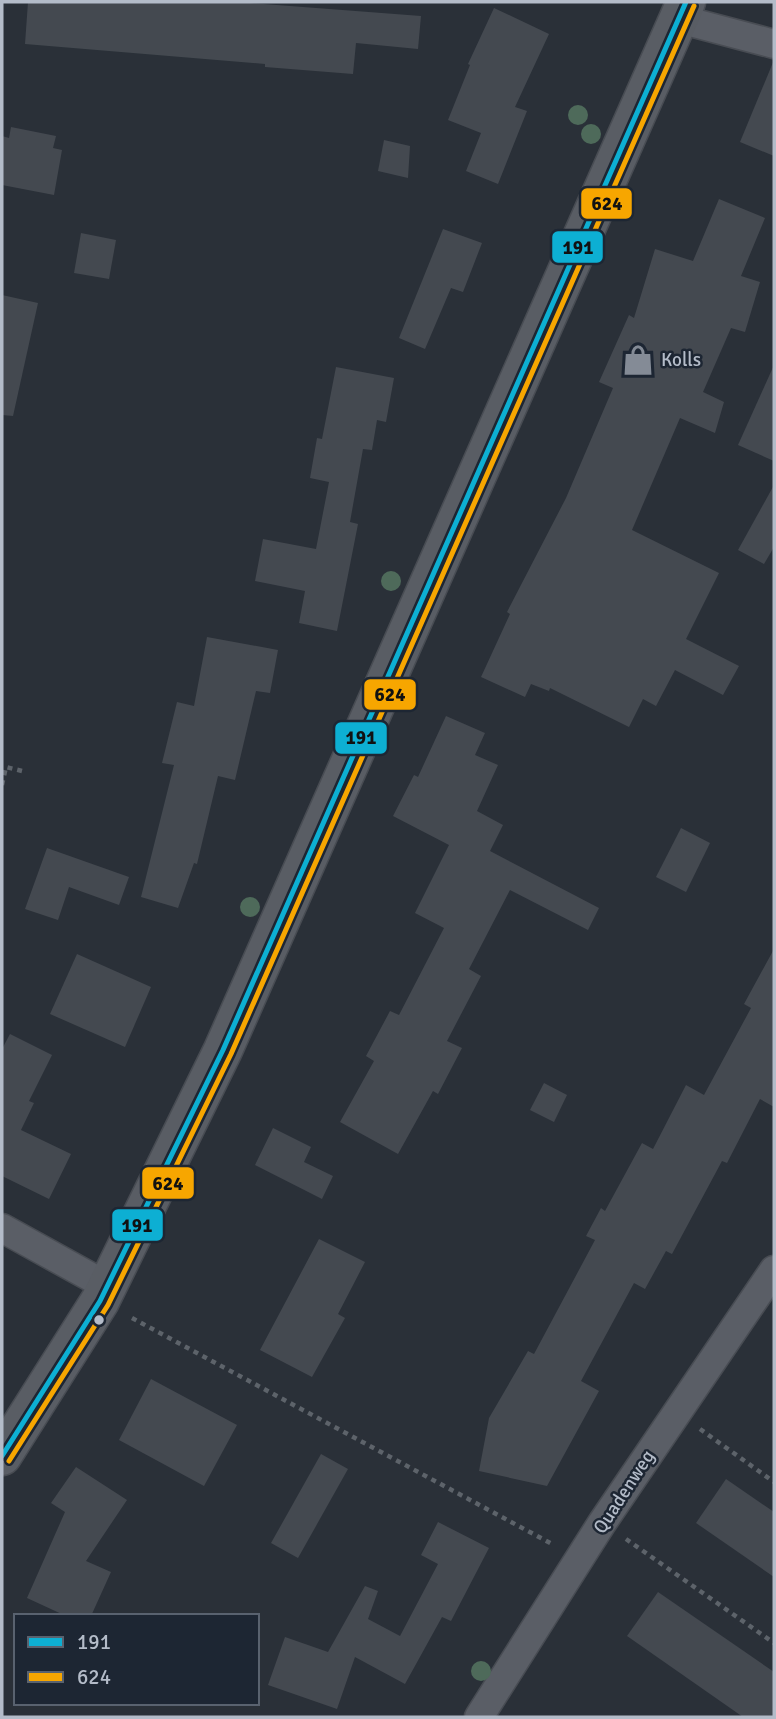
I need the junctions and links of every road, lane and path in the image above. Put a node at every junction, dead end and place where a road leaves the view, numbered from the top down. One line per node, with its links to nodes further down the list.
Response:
1 (683, 10): 2 (street); 7 (main road)
2 (774, 44)
3 (22, 771): 4 (path)
4 (2, 785)
5 (2, 1228): 7 (street)
6 (774, 1270): 8 (street, Quadenweg)
7 (104, 1294): 9 (main road); 12 (path)
8 (677, 1412): 10 (path); 11 (street, Quadenweg)
9 (2, 1456)
10 (774, 1482)
11 (602, 1523): 12 (street, Quadenweg); 13 (path)
12 (581, 1560): 14 (street, Quadenweg)
13 (774, 1643)
14 (479, 1717)

